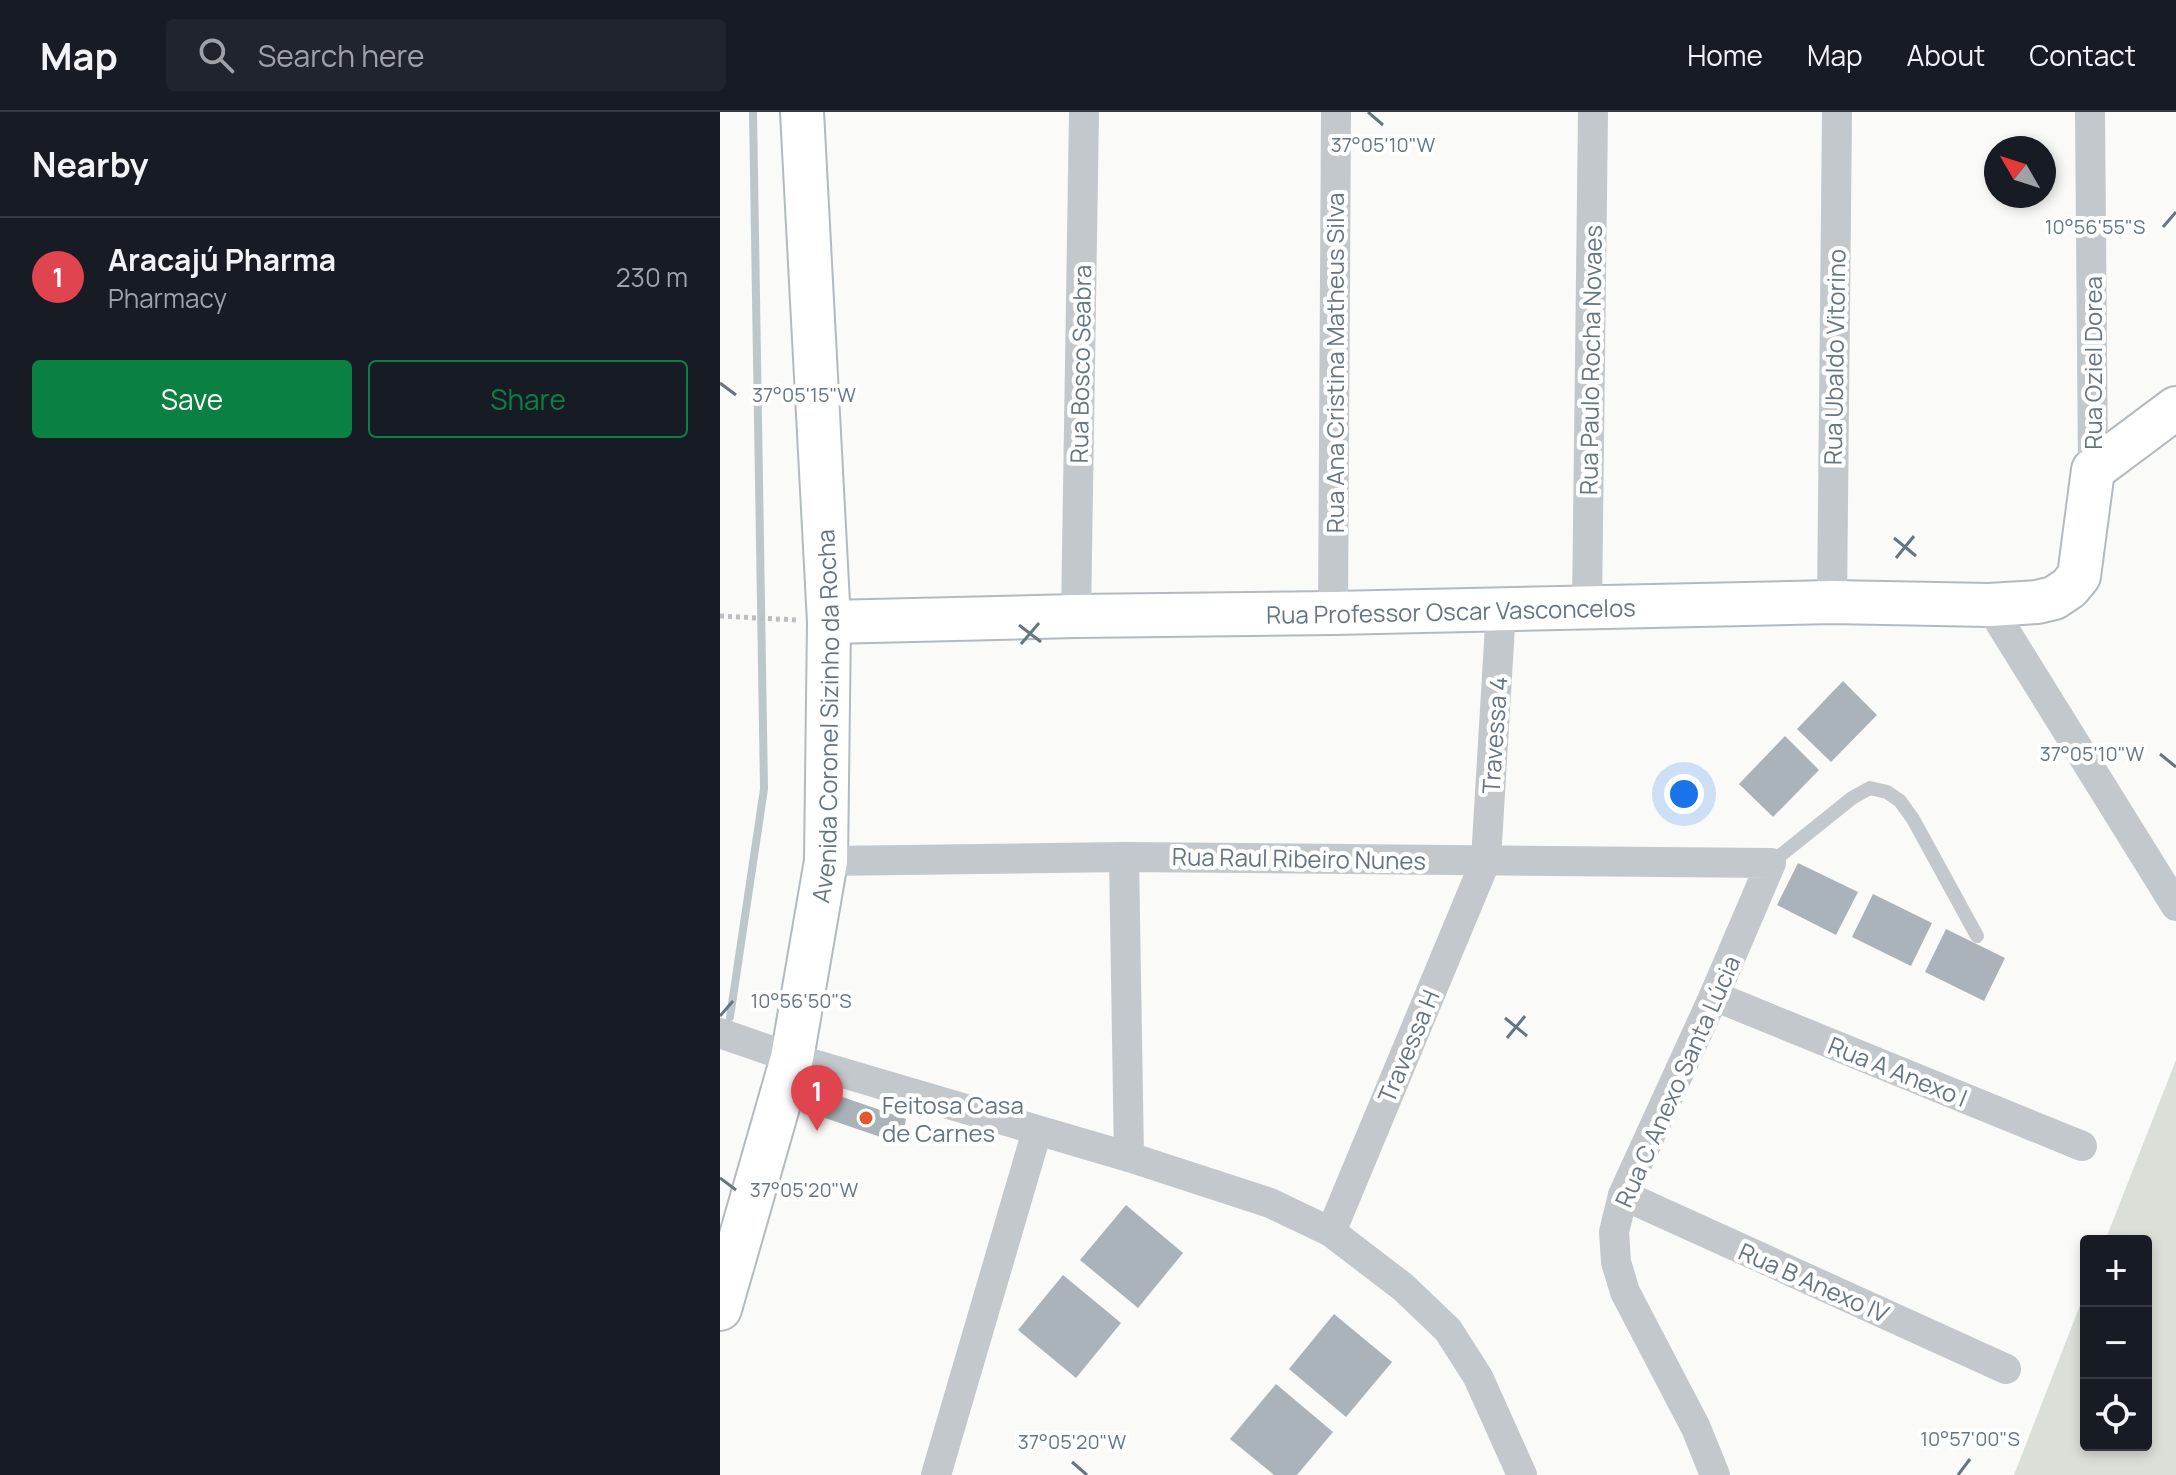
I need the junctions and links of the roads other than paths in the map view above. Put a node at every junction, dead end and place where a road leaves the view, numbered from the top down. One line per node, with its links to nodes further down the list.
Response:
1 (802, 112): 15 (street, Avenida Coronel Sizinho da Rocha)
2 (1084, 112): 14 (street, Rua Bosco Seabra)
3 (1336, 112): 13 (street, Rua Ana Cristina Matheus Silva)
4 (1593, 112): 11 (street, Rua Paulo Rocha Novaes)
5 (1837, 112): 9 (street, Rua Ubaldo Vitorino)
6 (2090, 112): 8 (street, Rua Oziel Dorea)
7 (2176, 408): 8 (street)
8 (2093, 470): 10 (street, Rua Professor Oscar Vasconcelos)
9 (1832, 602): 10 (street, Rua Professor Oscar Vasconcelos); 11 (street, Rua Professor Oscar Vasconcelos)
10 (1989, 605): 20 (street)
11 (1587, 608): 12 (street, Rua Professor Oscar Vasconcelos)
12 (1501, 609): 13 (street, Rua Professor Oscar Vasconcelos); 17 (street, Travessa 4)
13 (1333, 613): 14 (street, Rua Professor Oscar Vasconcelos)
14 (1076, 616): 15 (street, Rua Professor Oscar Vasconcelos)
15 (829, 622): 18 (street, Avenida Coronel Sizinho da Rocha)
16 (1124, 857): 17 (street, Rua Raul Ribeiro Nunes); 18 (street, Rua Raul Ribeiro Nunes); 27 (street)
17 (1486, 860): 19 (street, Rua Raul Ribeiro Nunes); 29 (street, Travessa H)
18 (826, 861): 24 (street, Avenida Coronel Sizinho da Rocha)
19 (1771, 863): 21 (lane); 22 (street, Rua C Anexo Santa Lúcia)
20 (2176, 906)
21 (1977, 936)
22 (1714, 996): 26 (street, Rua A Anexo I); 28 (street, Rua C Anexo Santa Lúcia)
23 (720, 1033): 24 (street)
24 (792, 1058): 25 (street); 30 (street, Avenida Coronel Sizinho da Rocha)
25 (1037, 1131): 27 (street); 32 (street)
26 (2082, 1146)
27 (1129, 1157): 29 (street)
28 (1623, 1195): 31 (street, Rua B Anexo IV); 34 (street, Rua C Anexo Santa Lúcia)
29 (1331, 1232): 33 (street)
30 (720, 1309)
31 (2006, 1369)
32 (936, 1475)
33 (1522, 1475)
34 (1715, 1475)

